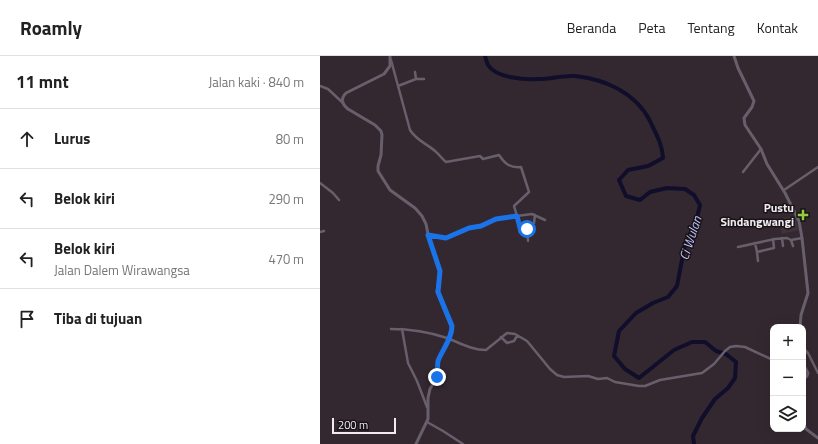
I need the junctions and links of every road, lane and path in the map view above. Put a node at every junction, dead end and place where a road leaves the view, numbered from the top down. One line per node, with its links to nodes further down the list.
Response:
1 (734, 56): 9 (street)
2 (391, 58): 7 (street); 8 (street)
3 (415, 72): 4 (street)
4 (416, 79): 5 (street); 7 (street)
5 (424, 79)
6 (320, 86): 8 (street)
7 (398, 86): 16 (street)
8 (342, 103): 21 (street)
9 (761, 149): 11 (street); 13 (street)
10 (818, 167): 13 (street)
11 (743, 172)
12 (320, 183): 14 (street)
13 (784, 190): 23 (street)
14 (339, 200)
15 (536, 215): 16 (street); 17 (street); 20 (street)
16 (517, 216): 20 (street); 21 (street)
17 (545, 220)
18 (320, 232): 19 (street)
19 (324, 232)
20 (527, 233): 26 (street)
21 (428, 235): 38 (street)
22 (782, 238): 24 (street); 25 (street); 28 (street)
23 (802, 238): 25 (street); 33 (street)
24 (773, 239): 27 (street); 31 (street)
25 (791, 240): 29 (street)
26 (528, 241)
27 (755, 243): 30 (street); 31 (street)
28 (783, 246)
29 (792, 246)
30 (738, 247)
31 (756, 252): 32 (street)
32 (758, 261)
33 (800, 324)
34 (402, 329): 35 (street); 38 (street); 42 (street)
35 (391, 330)
36 (517, 336): 37 (street); 37 (street); 40 (street)
37 (501, 337): 38 (street)
38 (449, 339): 42 (street)
39 (806, 351): 41 (street)
40 (770, 359)
41 (818, 373)
42 (427, 407): 43 (street)
43 (427, 422): 46 (street); 47 (street)
44 (806, 429): 45 (street)
45 (818, 438)
46 (416, 444)
47 (463, 444)

